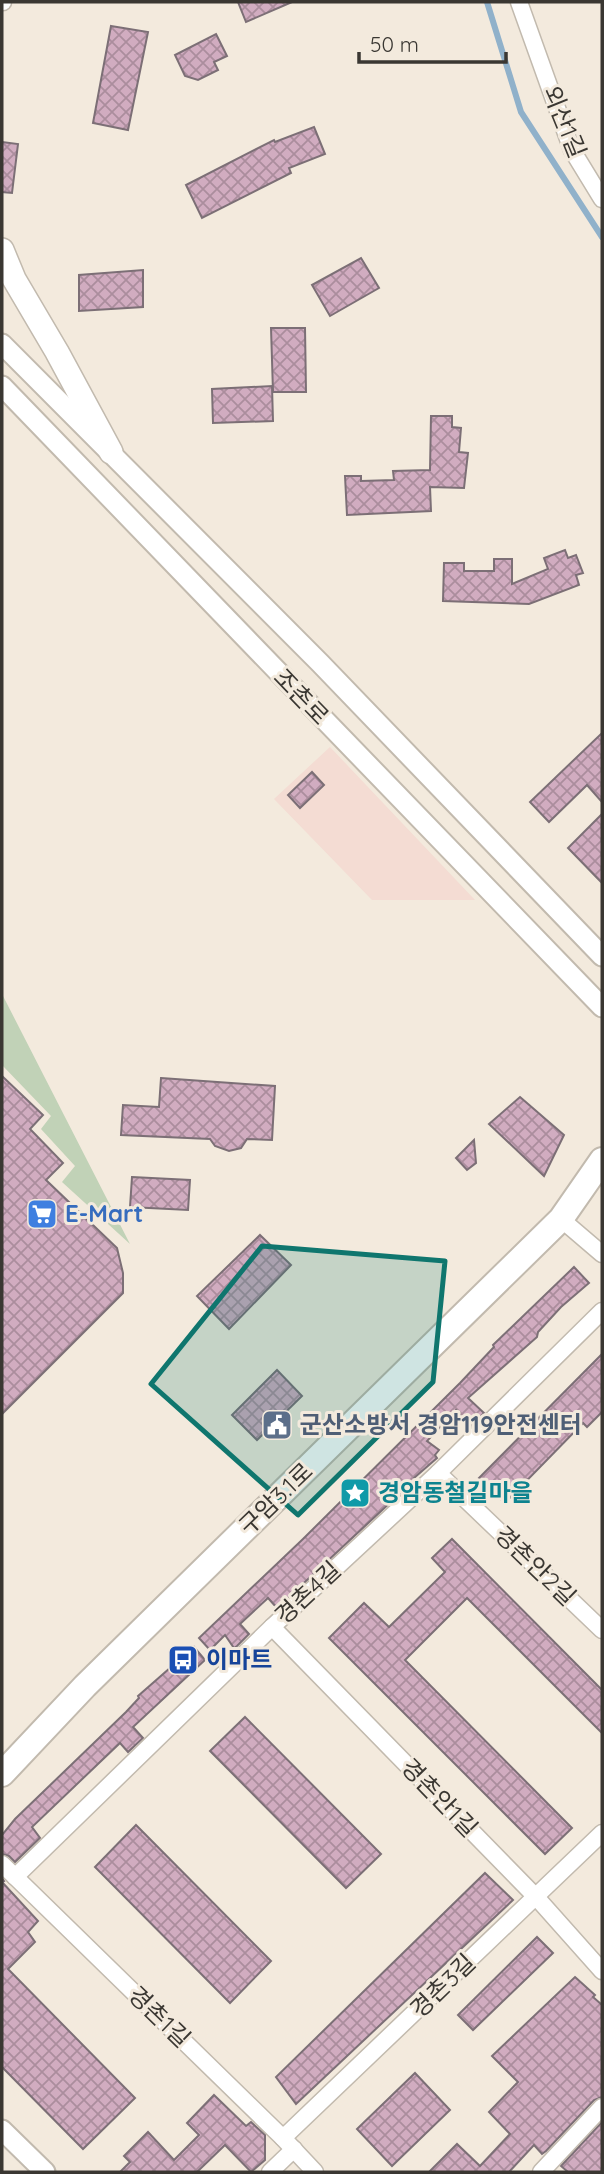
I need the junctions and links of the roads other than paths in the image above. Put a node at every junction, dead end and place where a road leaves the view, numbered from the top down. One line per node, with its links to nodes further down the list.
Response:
1 (519, 2): 2 (street, 외산1길)
2 (602, 199)
3 (2, 250): 6 (main road)
4 (2, 344): 6 (street, 조촌로)
5 (2, 386): 8 (street, 조촌로)
6 (111, 452): 7 (street, 조촌로)
7 (602, 956)
8 (602, 1007)
9 (599, 1168): 10 (main road, 구암3.1로)
10 (561, 1219): 11 (street); 16 (main road, 구암3.1로)
11 (602, 1254)
12 (602, 1311): 13 (street, 경촌4길)
13 (438, 1473): 14 (street, 경촌4길); 15 (street, 경촌안2길)
14 (272, 1627): 19 (street, 경촌4길); 20 (street, 경촌안1길)
15 (602, 1630)
16 (2, 1774)
17 (602, 1833): 20 (street, 경촌3길)
18 (2, 1864): 19 (street, 경촌1길)
19 (15, 1877): 24 (street, 경촌1길)
20 (537, 1898): 21 (street, 경촌안1길); 24 (street, 경촌3길)
21 (602, 1971)
22 (602, 2107): 28 (street)
23 (2, 2130): 25 (street)
24 (289, 2144): 26 (street, 경촌3길); 27 (street, 경촌1길)
25 (45, 2172)
26 (270, 2172)
27 (315, 2172)
28 (541, 2172)

